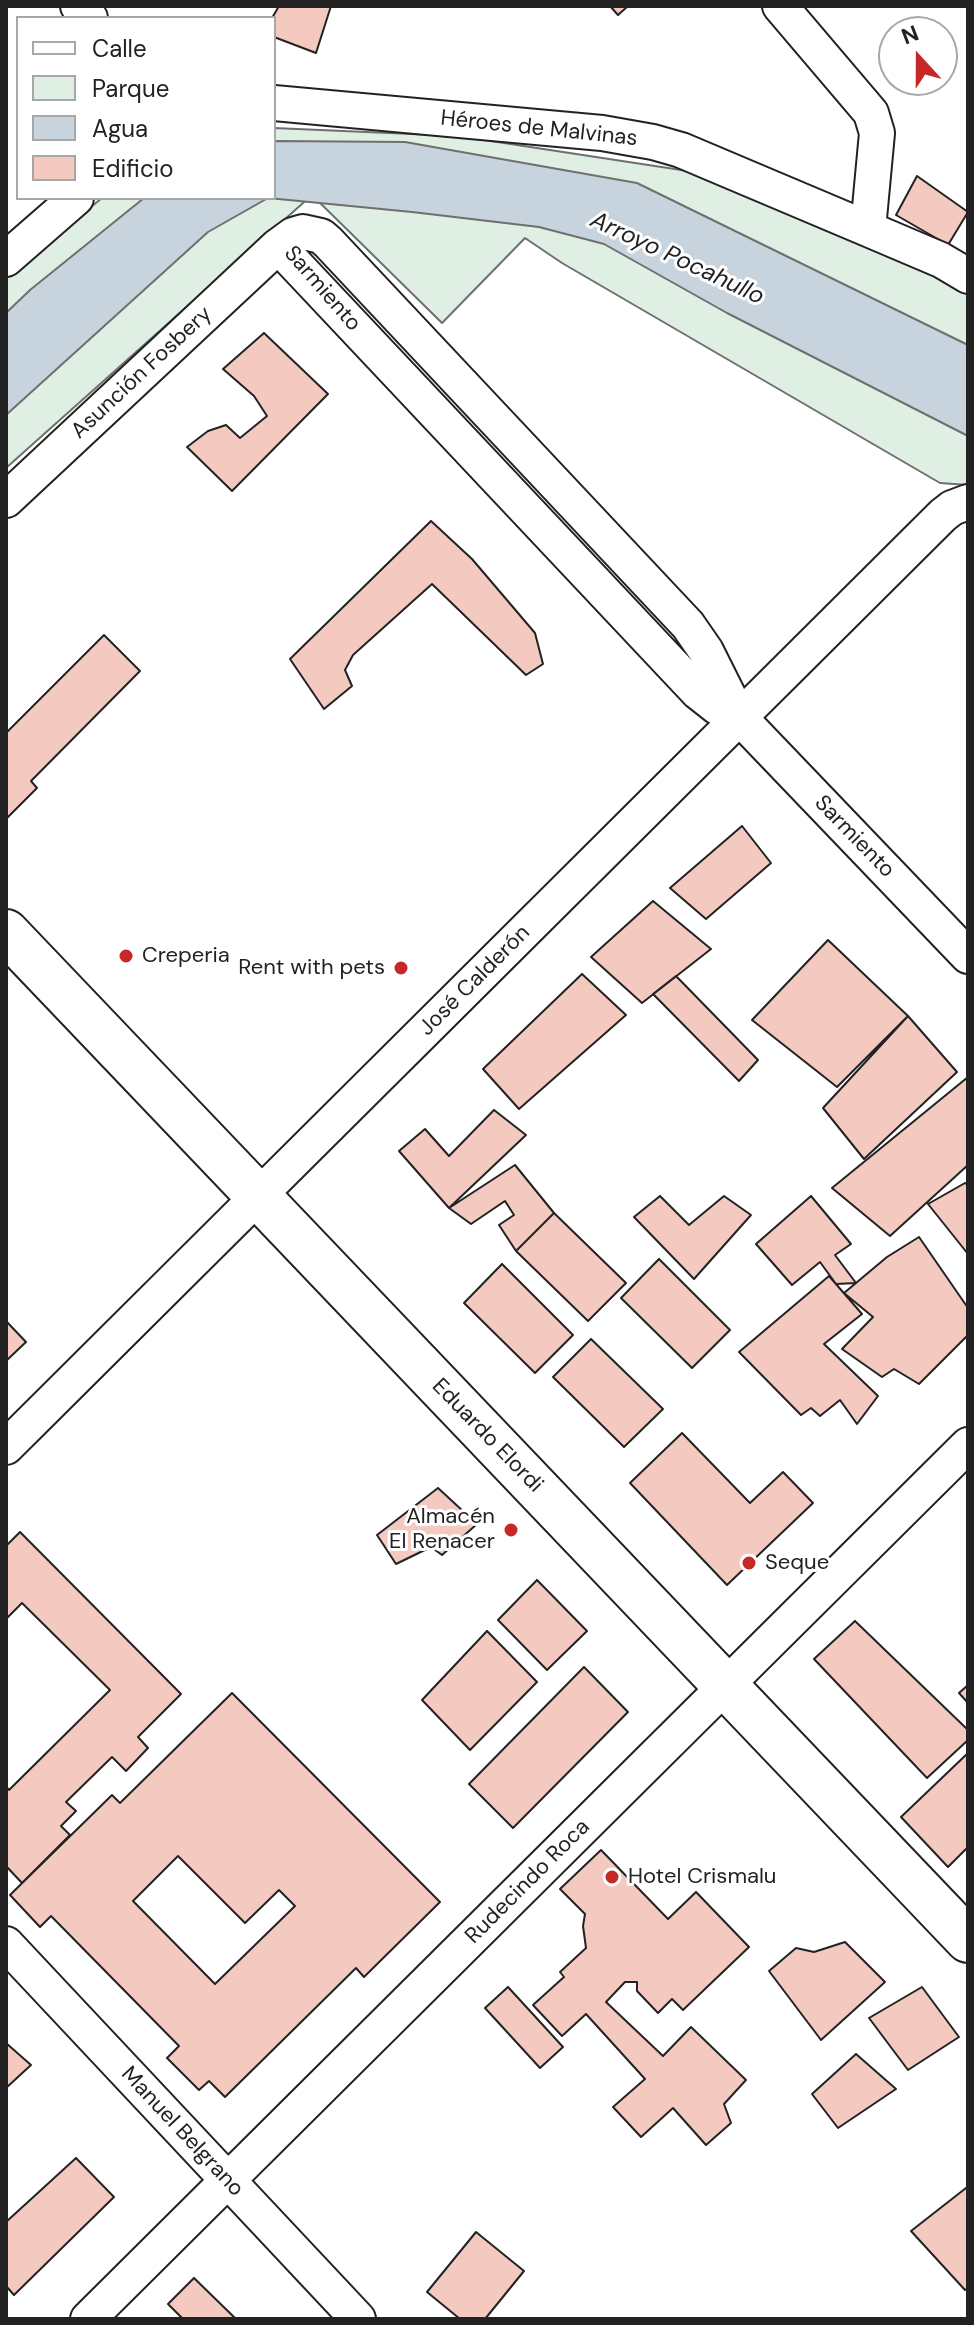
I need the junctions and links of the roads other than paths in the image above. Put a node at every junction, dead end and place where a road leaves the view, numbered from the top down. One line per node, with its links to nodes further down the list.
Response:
1 (780, 6): 4 (street)
2 (276, 103): 4 (street, Héroes de Malvinas)
3 (74, 200): 6 (street)
4 (868, 229): 7 (street, Héroes de Malvinas)
5 (278, 246): 8 (street, Asunción Fosbery); 10 (street, Sarmiento)
6 (6, 259)
7 (968, 276)
8 (6, 500)
9 (956, 508): 10 (street, José Calderón)
10 (739, 717): 12 (street, Sarmiento); 13 (street, José Calderón)
11 (6, 932): 13 (main road, Eduardo Elordi)
12 (968, 956)
13 (258, 1196): 15 (street, José Calderón); 16 (main road, Eduardo Elordi)
14 (968, 1445): 16 (street, Rudecindo Roca)
15 (6, 1447)
16 (726, 1686): 17 (main road, Eduardo Elordi); 19 (street, Rudecindo Roca)
17 (968, 1940)
18 (6, 1944): 19 (street, Manuel Belgrano)
19 (228, 2181): 20 (street, Rudecindo Roca); 21 (street, Manuel Belgrano)
20 (88, 2319)
21 (358, 2319)

